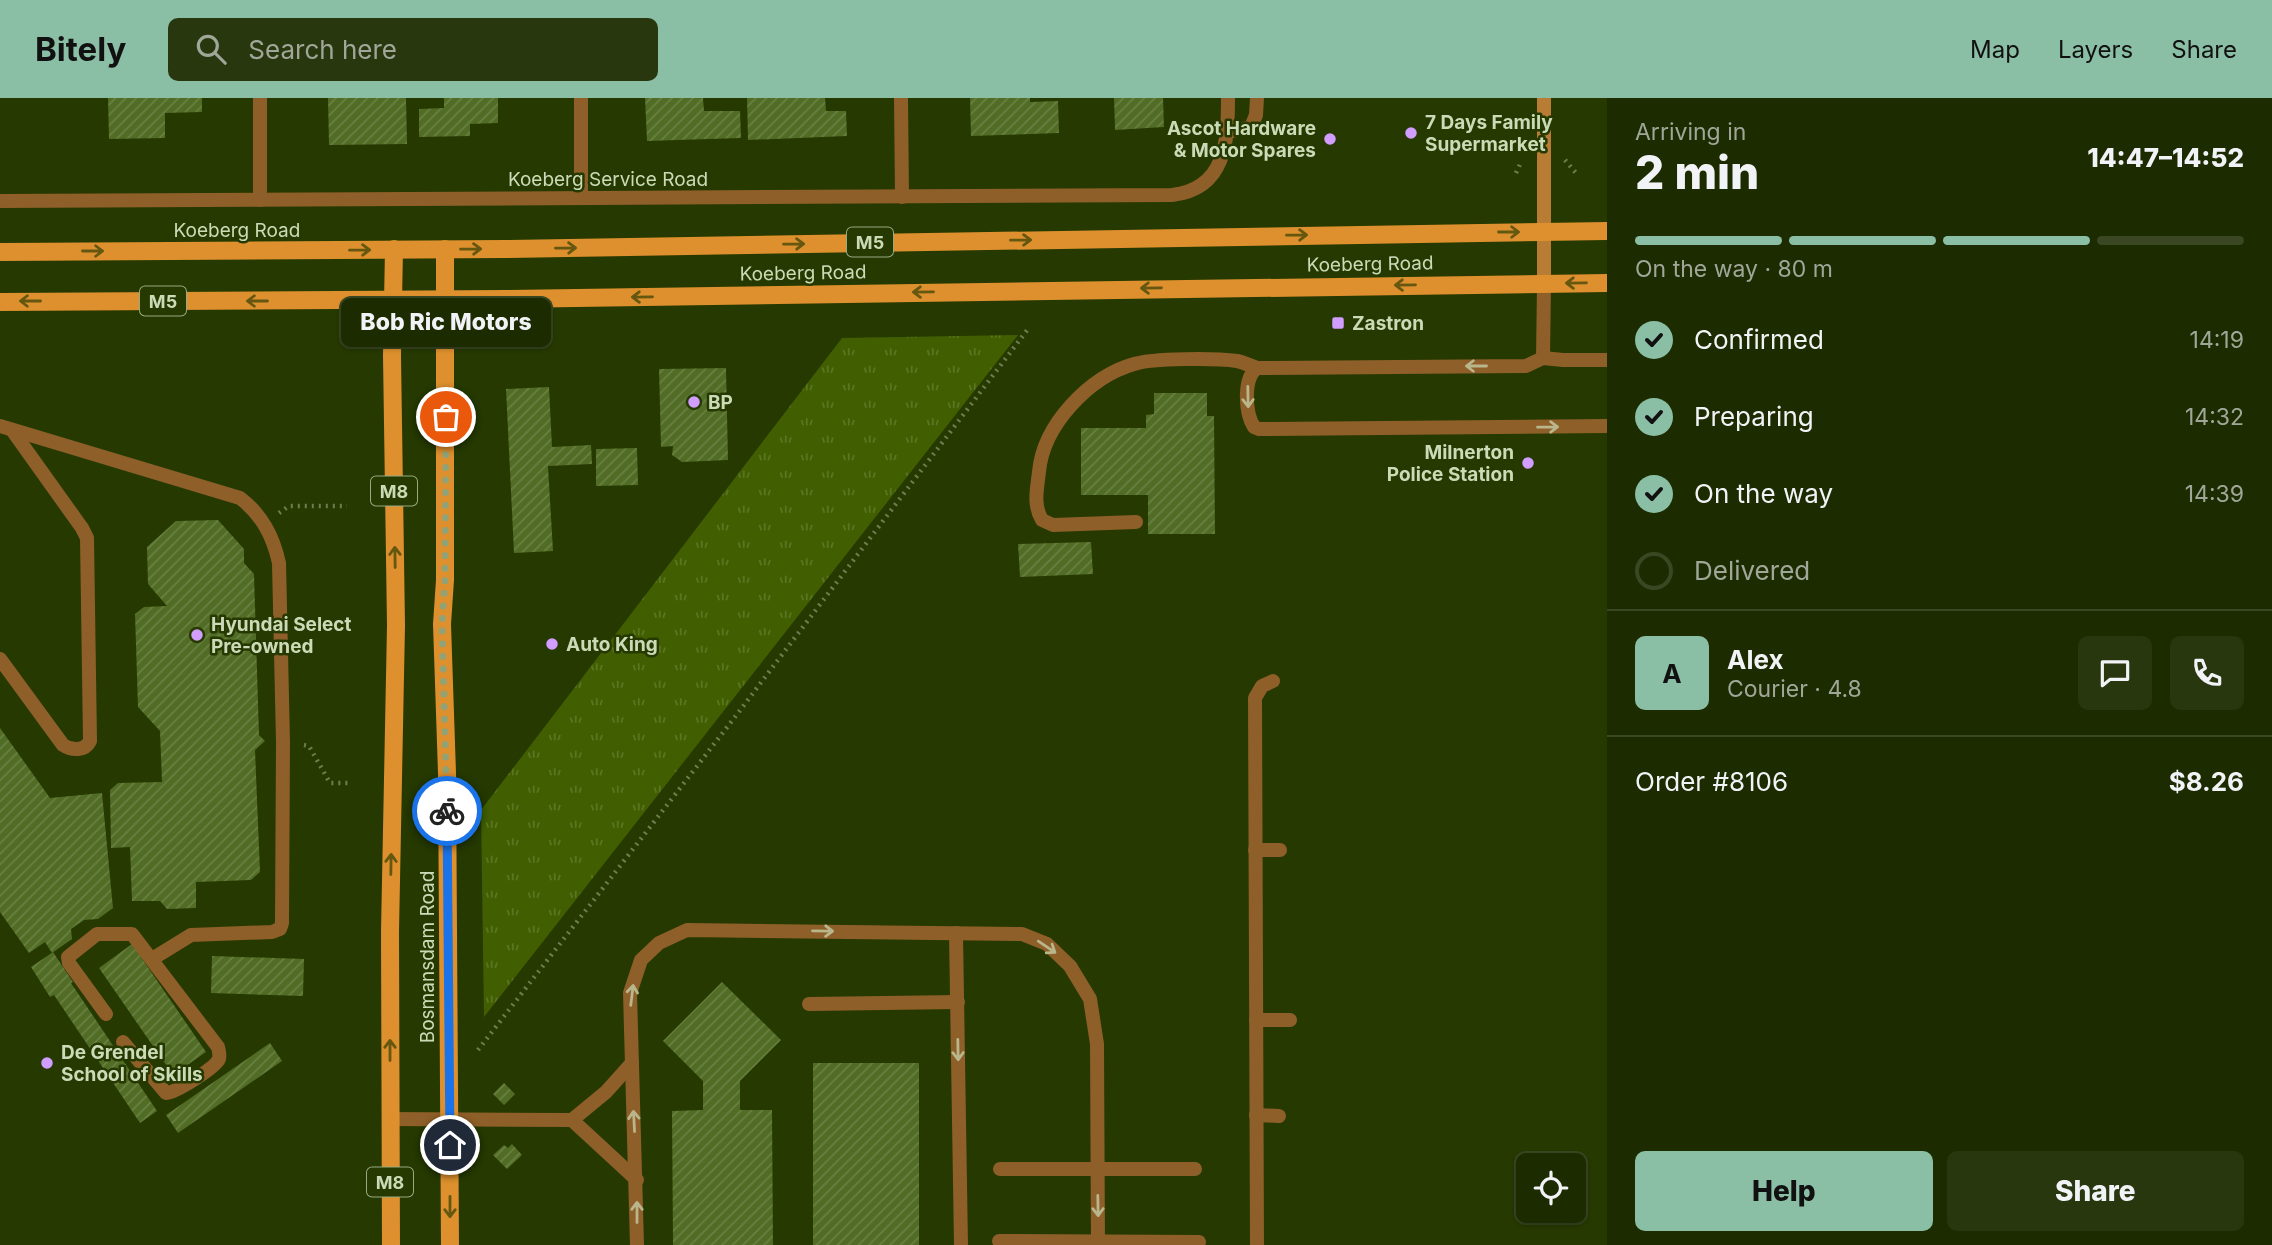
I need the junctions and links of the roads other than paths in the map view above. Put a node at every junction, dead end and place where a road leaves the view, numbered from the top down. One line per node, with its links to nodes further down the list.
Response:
1 (260, 98): 10 (street)
2 (581, 98): 9 (street)
3 (901, 98): 8 (street)
4 (1228, 98): 7 (street)
5 (1257, 98): 7 (street)
6 (1545, 98): 13 (street)
7 (1228, 132): 8 (street, Koeberg Service Road)
8 (902, 197): 9 (street, Koeberg Service Road)
9 (582, 198): 10 (street, Koeberg Service Road)
10 (260, 200): 11 (street, Koeberg Service Road)
11 (0, 201)
12 (1607, 231): 13 (main road, Koeberg Road / M5)
13 (1545, 232): 15 (main road, Koeberg Road / M5, one-way to 13); 18 (street)
14 (394, 249): 15 (main road, Koeberg Road / M5); 16 (main road, Koeberg Road / M5, one-way to 14); 20 (main road, Bosmansdam Road / M8)
15 (445, 249): 19 (main road, Bosmansdam Road / M8)
16 (0, 252)
17 (1607, 283): 18 (main road, Koeberg Road / M5, one-way to 18)
18 (1544, 284): 19 (main road, Koeberg Road / M5, one-way to 19); 22 (street)
19 (445, 298): 20 (main road, Koeberg Road / M5); 44 (main road, Bosmansdam Road / M8)
20 (395, 299): 21 (main road, Koeberg Road / M5, one-way to 21); 43 (main road, Bosmansdam Road / M8, one-way to 20)
21 (0, 302)
22 (1543, 358): 23 (street); 24 (street, one-way to 24)
23 (1607, 360)
24 (1257, 368): 25 (street, one-way to 25); 27 (street)
25 (1607, 426)
26 (6, 428): 28 (street); 33 (street)
27 (1136, 522)
28 (0, 659)
29 (1273, 681): 30 (street)
30 (1255, 850): 31 (street); 37 (street)
31 (1280, 850)
32 (956, 933): 34 (street); 40 (street, one-way to 32); 47 (street, one-way to 47)
33 (152, 959): 36 (street); 39 (street)
34 (957, 1002): 35 (street); 56 (street, one-way to 56)
35 (809, 1004)
36 (106, 1014)
37 (1256, 1020): 38 (street); 41 (street)
38 (1290, 1020)
39 (123, 1042)
40 (632, 1063): 45 (street); 49 (street, one-way to 40)
41 (1256, 1115): 42 (street); 57 (street)
42 (1279, 1116)
43 (390, 1119): 44 (street); 53 (main road, Bosmansdam Road / M8)
44 (450, 1120): 45 (street); 54 (main road, Bosmansdam Road / M8, one-way to 54)
45 (572, 1120): 49 (street)
46 (1000, 1169): 47 (street)
47 (1098, 1169): 48 (street); 52 (street, one-way to 52)
48 (1195, 1169)
49 (637, 1180): 55 (street, one-way to 49)
50 (999, 1241): 52 (street)
51 (1199, 1242): 52 (street)
52 (1098, 1243)
53 (391, 1245)
54 (450, 1245)
55 (638, 1245)
56 (961, 1245)
57 (1257, 1245)

